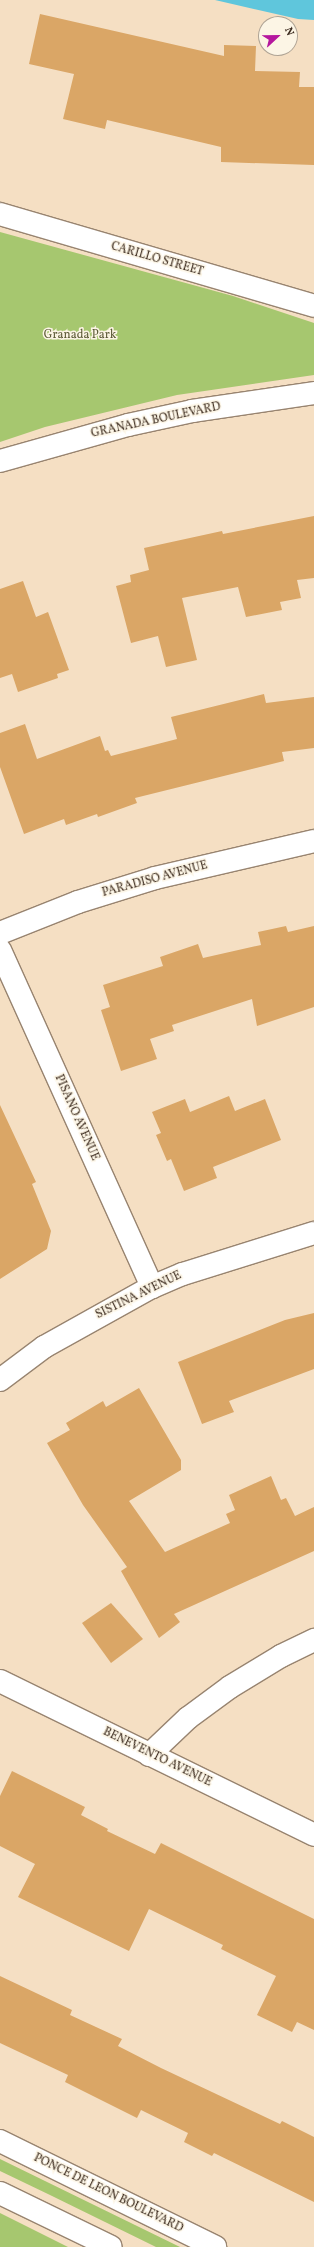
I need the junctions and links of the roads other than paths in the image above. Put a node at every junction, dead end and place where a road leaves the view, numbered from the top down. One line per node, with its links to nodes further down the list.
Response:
1 (0, 214): 2 (street, CARILLO STREET)
2 (314, 306)
3 (314, 393): 4 (street, GRANADA BOULEVARD)
4 (0, 461)
5 (314, 841): 6 (street, PARADISO AVENUE)
6 (0, 933)
7 (0, 950): 9 (street, PISANO AVENUE)
8 (314, 1233): 9 (street, SISTINA AVENUE)
9 (152, 1287): 10 (street, SISTINA AVENUE)
10 (0, 1380)
11 (314, 1640): 13 (street)
12 (0, 1681): 13 (street, BENEVENTO AVENUE)
13 (149, 1755): 14 (street, BENEVENTO AVENUE)
14 (314, 1835)
15 (0, 2141): 18 (street, PONCE DE LEON BOULEVARD)
16 (0, 2193): 17 (street)
17 (111, 2247)
18 (216, 2247)

